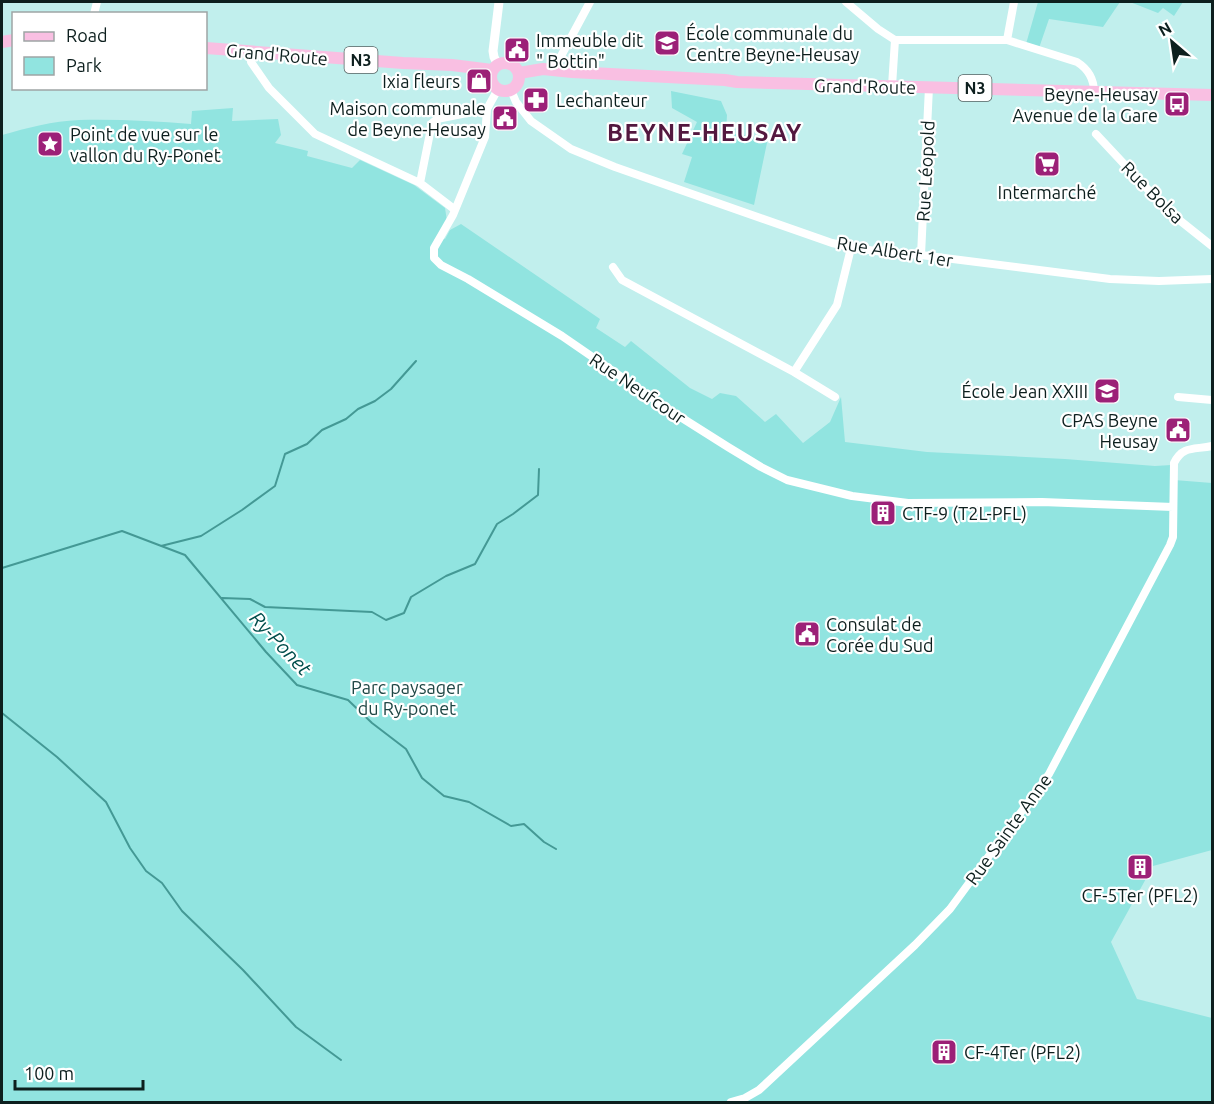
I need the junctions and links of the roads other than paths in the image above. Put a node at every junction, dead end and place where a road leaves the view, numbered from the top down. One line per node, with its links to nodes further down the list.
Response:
1 (499, 2): 9 (street)
2 (590, 2): 10 (street)
3 (846, 2): 5 (street)
4 (1014, 2): 6 (street)
5 (895, 40): 6 (street); 12 (street)
6 (1007, 40): 16 (street)
7 (207, 48): 8 (main road, Grand'Route / N3)
8 (250, 51): 9 (main road, Grand'Route / N3); 20 (street)
9 (494, 67): 11 (main road, Grand'Route / N3); 14 (main road)
10 (553, 71): 11 (main road, Grand'Route / N3); 12 (main road, Grand'Route / N3)
11 (519, 73): 15 (main road)
12 (892, 86): 13 (main road, Grand'Route / N3)
13 (929, 87): 16 (main road, Grand'Route / N3); 24 (street, Rue Léopold)
14 (498, 89): 15 (main road); 18 (street)
15 (511, 90): 23 (street, Rue Albert 1er)
16 (1094, 92): 17 (main road, Grand'Route / N3)
17 (1212, 94)
18 (487, 109): 20 (street); 21 (street, Rue Neufcour)
19 (1096, 134): 22 (street, Rue Bolsa)
20 (420, 183): 21 (street)
21 (454, 209): 32 (street, Rue Neufcour)
22 (1212, 246)
23 (851, 248): 24 (street, Rue Albert 1er); 27 (street)
24 (921, 255): 26 (street, Rue Albert 1er)
25 (613, 267): 27 (street)
26 (1212, 278)
27 (794, 372): 28 (street)
28 (835, 397)
29 (1178, 397): 30 (street)
30 (1212, 400)
31 (1212, 446): 32 (street, Rue Sainte Anne)
32 (1173, 507): 33 (street, Rue Sainte Anne)
33 (731, 1102)

